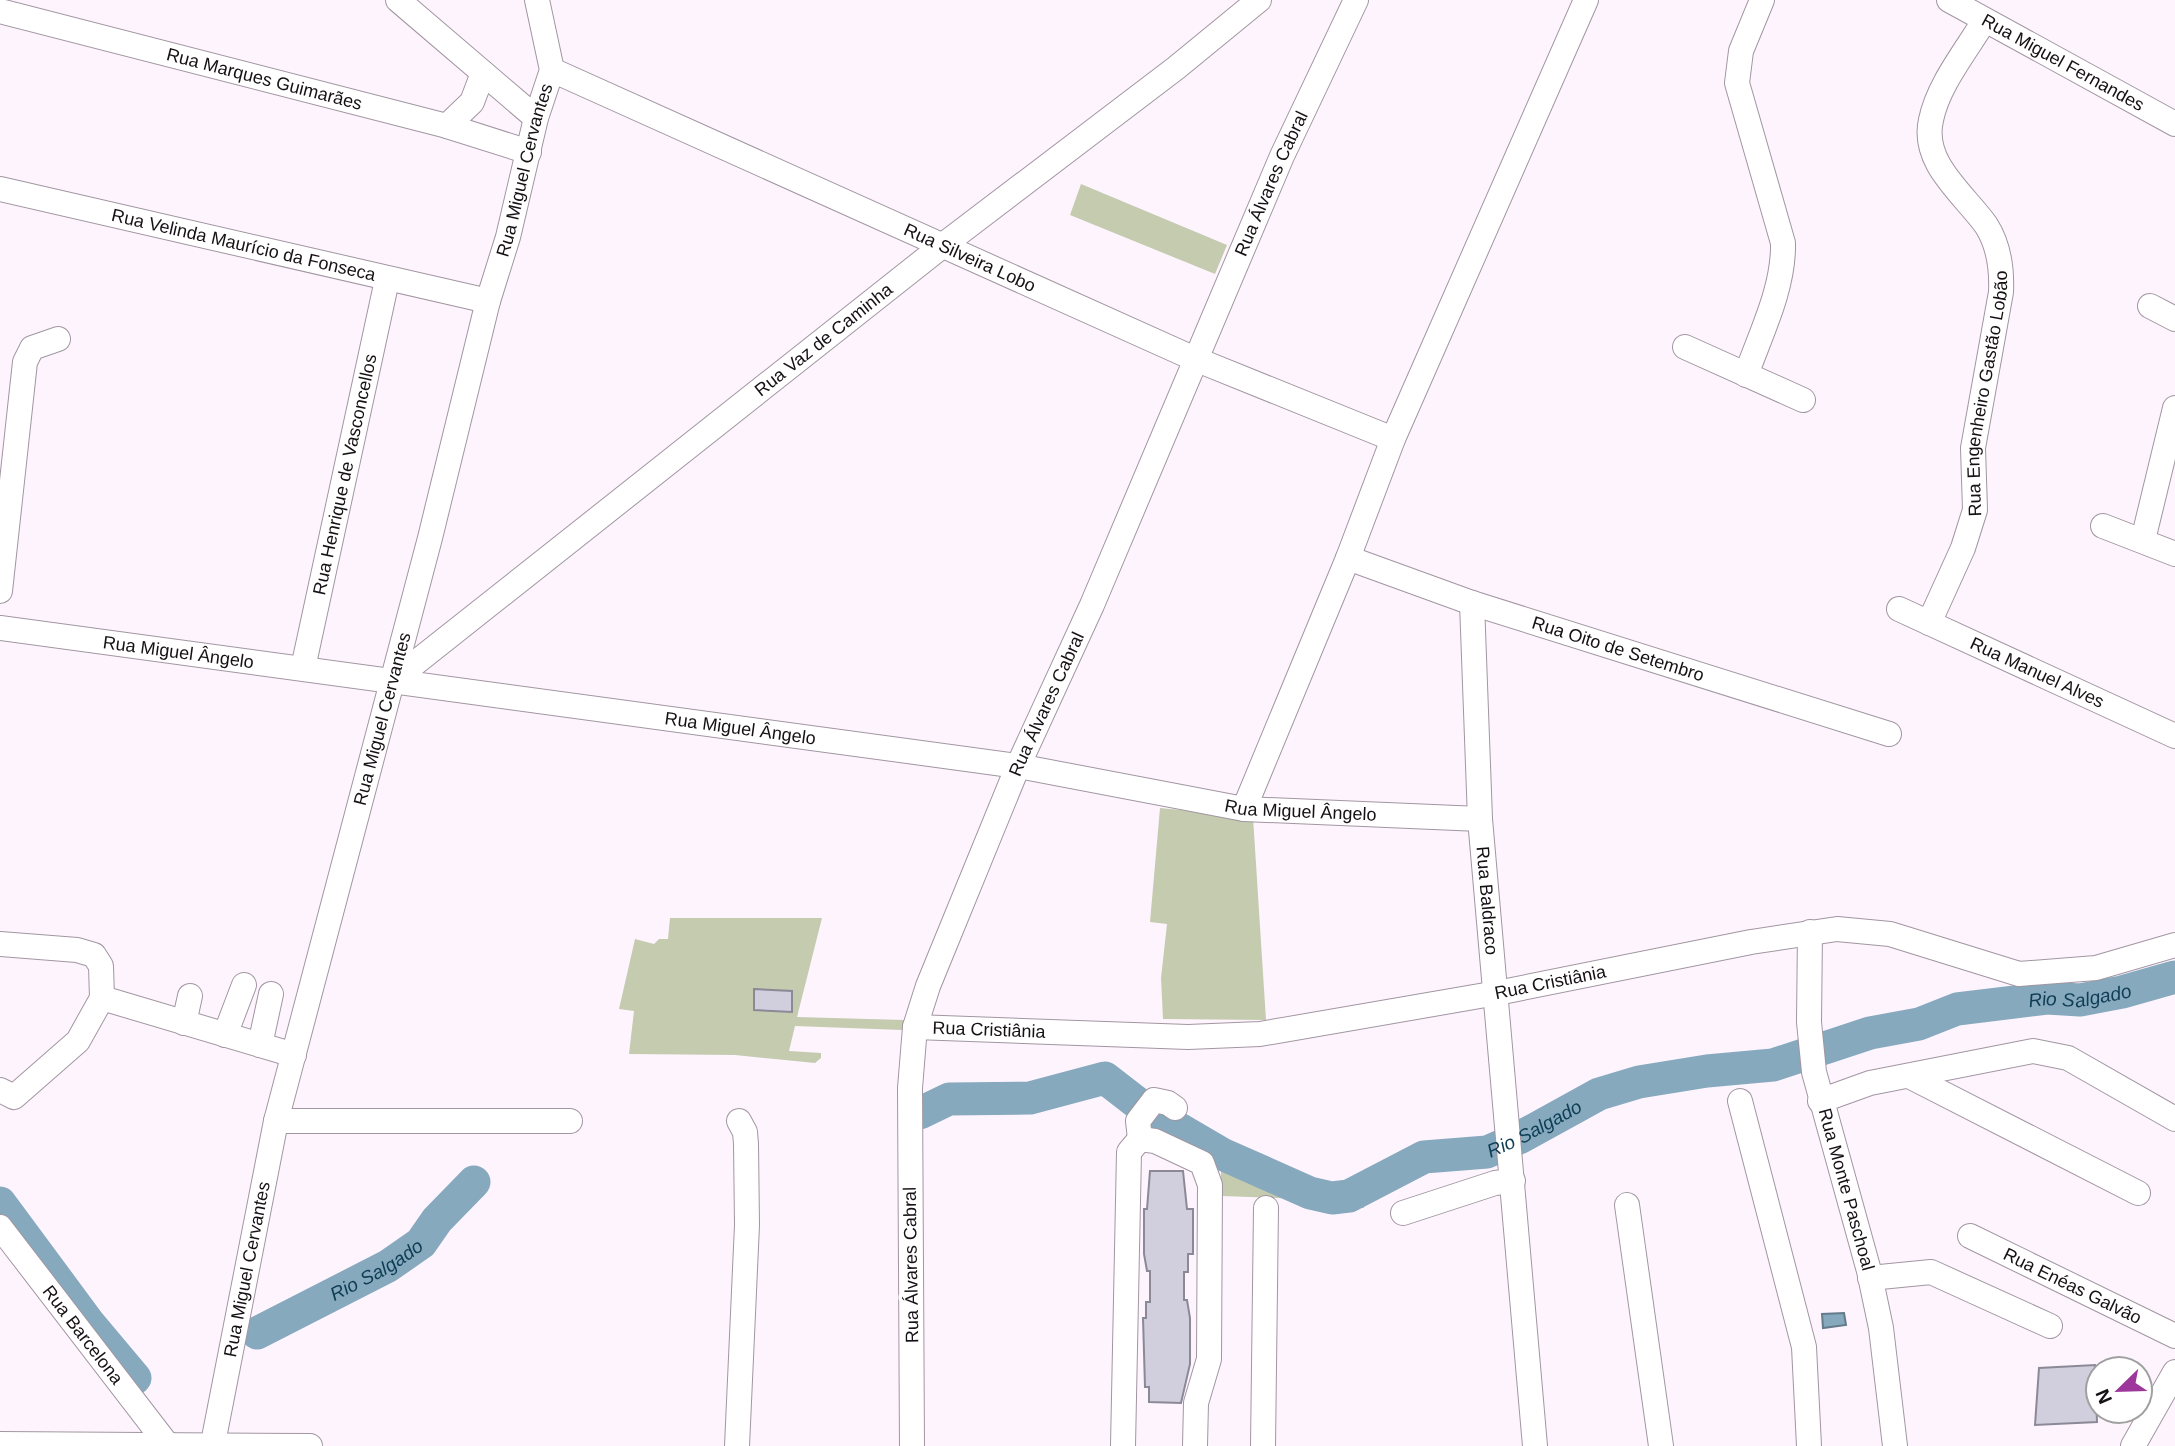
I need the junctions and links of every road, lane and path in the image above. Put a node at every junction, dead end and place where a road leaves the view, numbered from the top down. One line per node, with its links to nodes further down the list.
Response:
1 (398, 0): 11 (street)
2 (537, 0): 10 (street, Rua Miguel Cervantes)
3 (1259, 0): 17 (street, Rua Vaz de Caminha)
4 (1356, 0): 24 (street, Rua Álvares Cabral)
5 (1586, 0): 28 (street)
6 (1762, 0): 25 (street)
7 (1949, 0): 9 (street, Rua Miguel Fernandes)
8 (0, 11): 14 (street, Rua Marques Guimarães)
9 (1984, 21): 13 (street, Rua Miguel Fernandes); 36 (street, Rua Engenheiro Gastão Lobão)
10 (552, 70): 12 (street, Rua Miguel Cervantes); 17 (street, Rua Silveira Lobo)
11 (483, 72): 12 (street); 14 (street)
12 (536, 118): 15 (street, Rua Miguel Cervantes)
13 (2175, 124)
14 (447, 125): 15 (street, Rua Marques Guimarães)
15 (529, 152): 19 (street, Rua Miguel Cervantes)
16 (0, 189): 18 (street, Rua Velinda Maurício da Fonseca)
17 (942, 246): 24 (street, Rua Silveira Lobo); 39 (street, Rua Vaz de Caminha)
18 (387, 280): 19 (street, Rua Velinda Maurício da Fonseca); 38 (street, Rua Henrique de Vasconcellos)
19 (488, 301): 39 (street, Rua Miguel Cervantes)
20 (2150, 306): 21 (street)
21 (2175, 319)
22 (58, 339): 33 (street)
23 (1685, 347): 25 (street)
24 (1195, 359): 28 (street, Rua Silveira Lobo); 42 (street, Rua Álvares Cabral)
25 (1746, 374): 26 (street)
26 (1803, 400)
27 (2175, 408): 30 (street)
28 (1393, 439): 32 (street)
29 (2103, 526): 30 (street)
30 (2143, 540): 31 (street)
31 (2175, 554)
32 (1348, 558): 34 (street, Rua Oito de Setembro); 43 (street)
33 (0, 591)
34 (1472, 603): 40 (street, Rua Oito de Setembro); 44 (street, Rua Baldraco)
35 (1899, 609): 36 (street, Rua Manuel Alves)
36 (1929, 623): 41 (street, Rua Manuel Alves)
37 (0, 628): 38 (street, Rua Miguel Ângelo)
38 (303, 668): 39 (street, Rua Miguel Ângelo)
39 (390, 683): 42 (street, Rua Miguel Ângelo); 57 (street, Rua Miguel Cervantes)
40 (1889, 734)
41 (2175, 736)
42 (1018, 766): 43 (street, Rua Miguel Ângelo); 54 (street, Rua Álvares Cabral)
43 (1244, 809): 44 (street, Rua Miguel Ângelo)
44 (1480, 819): 49 (street, Rua Baldraco)
45 (1810, 932): 47 (street, Rua Cristiânia); 49 (street, Rua Cristiânia); 61 (street, Rua Monte Paschoal)
46 (0, 944): 52 (street)
47 (2175, 945)
48 (244, 985): 55 (street)
49 (1497, 993): 54 (street, Rua Cristiânia); 66 (street, Rua Baldraco)
50 (271, 994): 56 (street)
51 (190, 996): 53 (street)
52 (102, 998): 53 (street); 59 (street)
53 (184, 1023): 55 (street)
54 (915, 1027): 82 (street, Rua Álvares Cabral)
55 (225, 1035): 56 (street)
56 (260, 1045): 57 (street)
57 (293, 1055): 63 (street, Rua Miguel Cervantes)
58 (1909, 1076): 61 (street); 62 (street); 67 (street)
59 (0, 1090)
60 (1740, 1101): 88 (street)
61 (1820, 1101): 73 (street, Rua Monte Paschoal)
62 (2175, 1119)
63 (276, 1121): 64 (street); 78 (street, Rua Miguel Cervantes)
64 (570, 1121)
65 (739, 1121): 81 (street)
66 (1513, 1177): 70 (street); 86 (street, Rua Baldraco)
67 (2138, 1193)
68 (1627, 1205): 87 (street)
69 (1266, 1208): 85 (street)
70 (1404, 1213)
71 (0, 1227): 77 (street, Rua Barcelona)
72 (1970, 1236): 75 (street, Rua Enéas Galvão)
73 (1870, 1278): 74 (street); 89 (street, Rua Monte Paschoal)
74 (2050, 1326)
75 (2175, 1336)
76 (2175, 1372): 90 (street)
77 (166, 1443): 78 (street); 79 (street)
78 (213, 1443): 80 (street)
79 (0, 1444)
80 (310, 1446)
81 (737, 1446)
82 (912, 1446)
83 (1123, 1446): 84 (street)
84 (1195, 1446)
85 (1263, 1446)
86 (1535, 1446)
87 (1661, 1446)
88 (1809, 1446)
89 (1895, 1446)
90 (2133, 1446)

